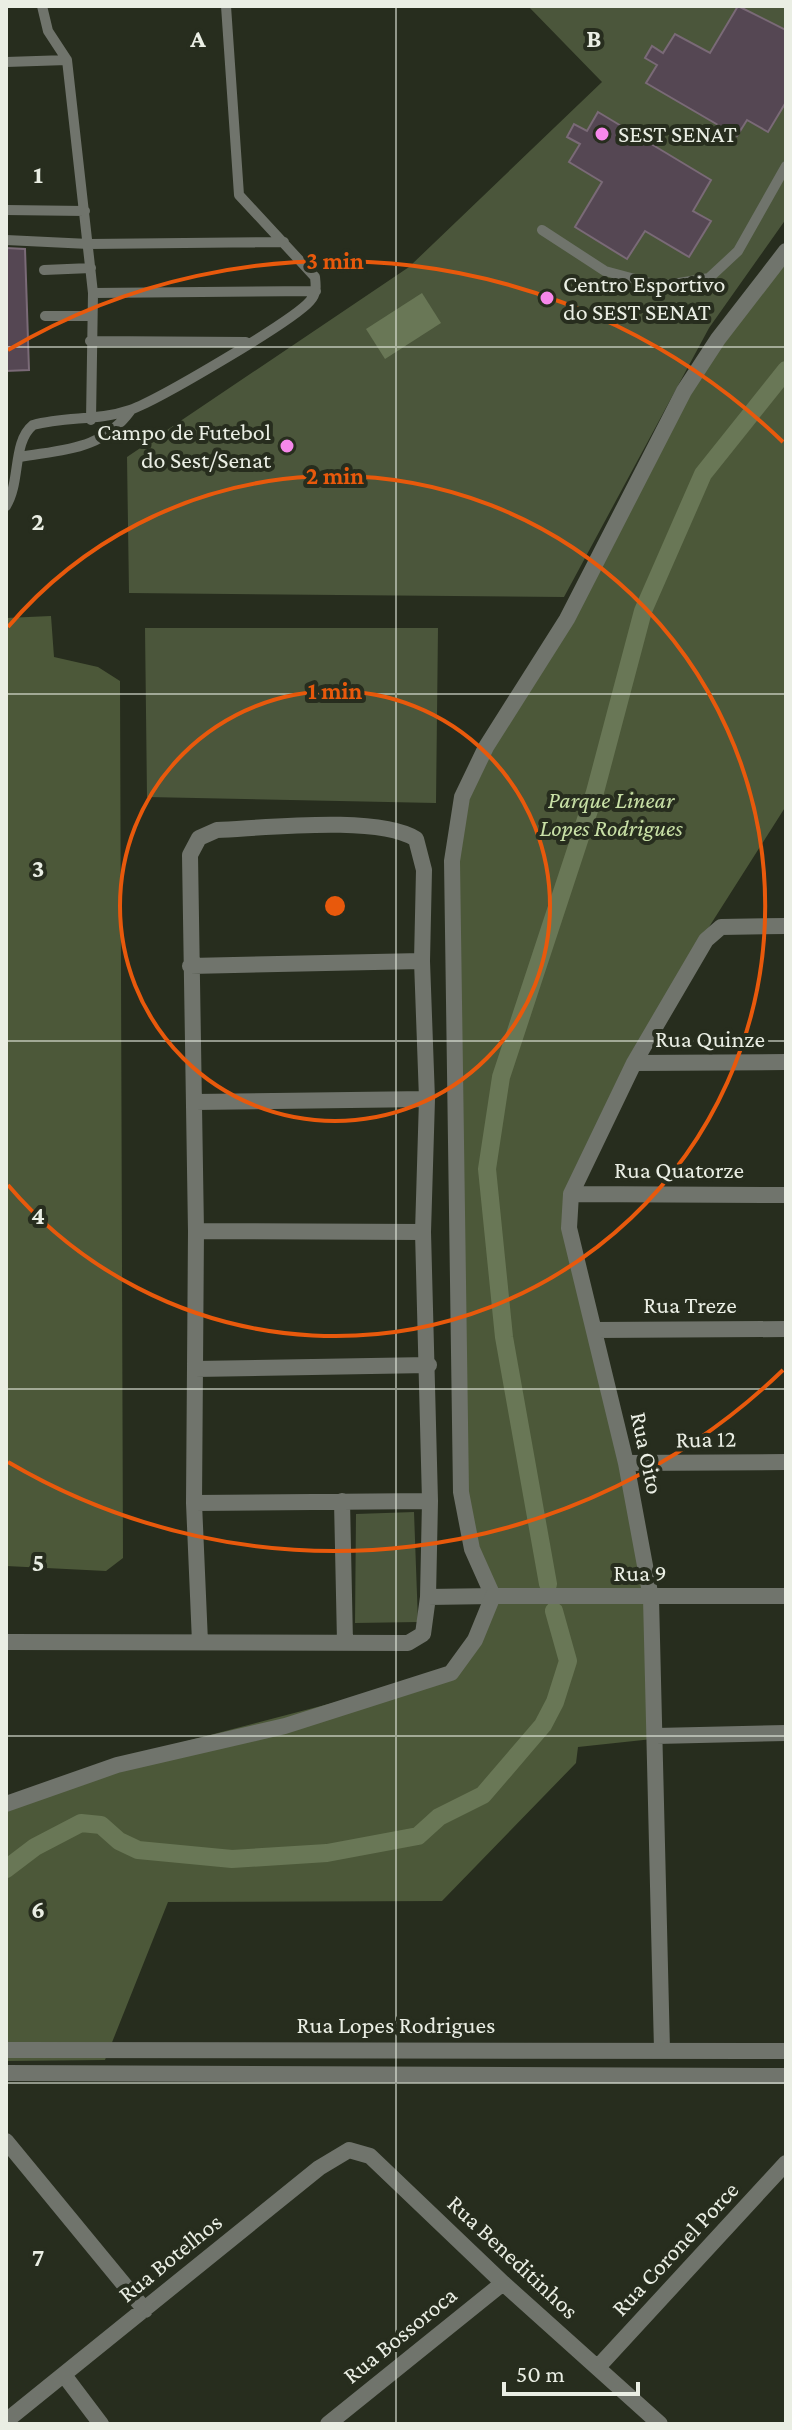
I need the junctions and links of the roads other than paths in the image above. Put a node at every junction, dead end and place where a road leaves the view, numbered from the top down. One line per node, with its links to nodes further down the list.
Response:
1 (42, 6): 3 (lane)
2 (226, 6): 10 (lane)
3 (67, 60): 4 (lane); 7 (lane)
4 (6, 62)
5 (786, 166): 8 (lane)
6 (6, 210): 7 (lane)
7 (85, 211): 11 (lane)
8 (542, 230)
9 (6, 240): 11 (lane)
10 (284, 242): 11 (lane); 15 (lane)
11 (89, 244): 13 (lane)
12 (786, 251): 46 (street)
13 (91, 268): 14 (lane); 16 (lane)
14 (44, 270)
15 (316, 291): 16 (lane); 20 (lane)
16 (93, 293): 18 (lane)
17 (45, 316): 18 (lane)
18 (92, 316): 19 (lane)
19 (90, 341): 20 (lane); 22 (lane)
20 (248, 342): 21 (lane)
21 (132, 409): 22 (lane); 23 (lane)
22 (91, 420): 23 (lane)
23 (20, 457): 24 (lane)
24 (12, 478): 25 (lane)
25 (6, 506)
26 (786, 926): 30 (street, Rua Oito)
27 (422, 961): 28 (street); 28 (street); 31 (street)
28 (190, 966): 32 (street)
29 (786, 1062): 30 (street, Rua Quinze)
30 (634, 1063): 33 (street, Rua Oito)
31 (427, 1099): 32 (street); 36 (street)
32 (195, 1102): 35 (street)
33 (571, 1194): 34 (street, Rua Quatorze); 38 (street, Rua Oito)
34 (786, 1195)
35 (196, 1231): 36 (street); 40 (street)
36 (423, 1232): 39 (street)
37 (786, 1329): 38 (street, Rua Treze)
38 (595, 1330): 42 (street, Rua Oito)
39 (429, 1365): 40 (street); 44 (street)
40 (195, 1369): 45 (street)
41 (786, 1462): 42 (street, Rua 12)
42 (626, 1463): 49 (street, Rua Oito)
43 (342, 1501): 44 (street); 45 (street); 52 (street)
44 (430, 1501): 48 (street)
45 (194, 1503): 51 (street)
46 (493, 1596): 48 (street, Rua 9); 49 (street, Rua 9); 55 (street)
47 (786, 1596): 49 (street, Rua 9)
48 (428, 1597): 52 (street)
49 (651, 1598): 54 (street, Rua Oito)
50 (6, 1642): 51 (street)
51 (200, 1642): 52 (street)
52 (345, 1642)
53 (786, 1733): 54 (street)
54 (656, 1736): 58 (street, Rua Oito)
55 (6, 1804)
56 (6, 2050): 57 (street, Rua Lopes Rodrigues)
57 (500, 2050): 58 (street, Rua Lopes Rodrigues); 62 (street)
58 (662, 2050): 59 (street, Rua Lopes Rodrigues)
59 (756, 2050): 60 (street, Rua Lopes Rodrigues); 63 (street)
60 (786, 2051)
61 (6, 2073): 62 (street, Rua Lopes Rodrigues)
62 (500, 2074): 63 (street, Rua Lopes Rodrigues)
63 (758, 2076): 64 (street, Rua Lopes Rodrigues)
64 (786, 2076)
65 (6, 2141): 69 (street)
66 (370, 2156): 68 (street, Rua Beneditinhos); 69 (street, Rua Botelhos)
67 (786, 2163): 70 (street, Rua Coronel Porce)
68 (503, 2283): 70 (street, Rua Beneditinhos); 74 (street, Rua Bossoroca)
69 (145, 2310): 71 (street, Rua Botelhos)
70 (598, 2367): 75 (street, Rua Beneditinhos)
71 (64, 2375): 72 (street, Rua Botelhos); 73 (street)
72 (6, 2421)
73 (101, 2424)
74 (328, 2424)
75 (660, 2424)

